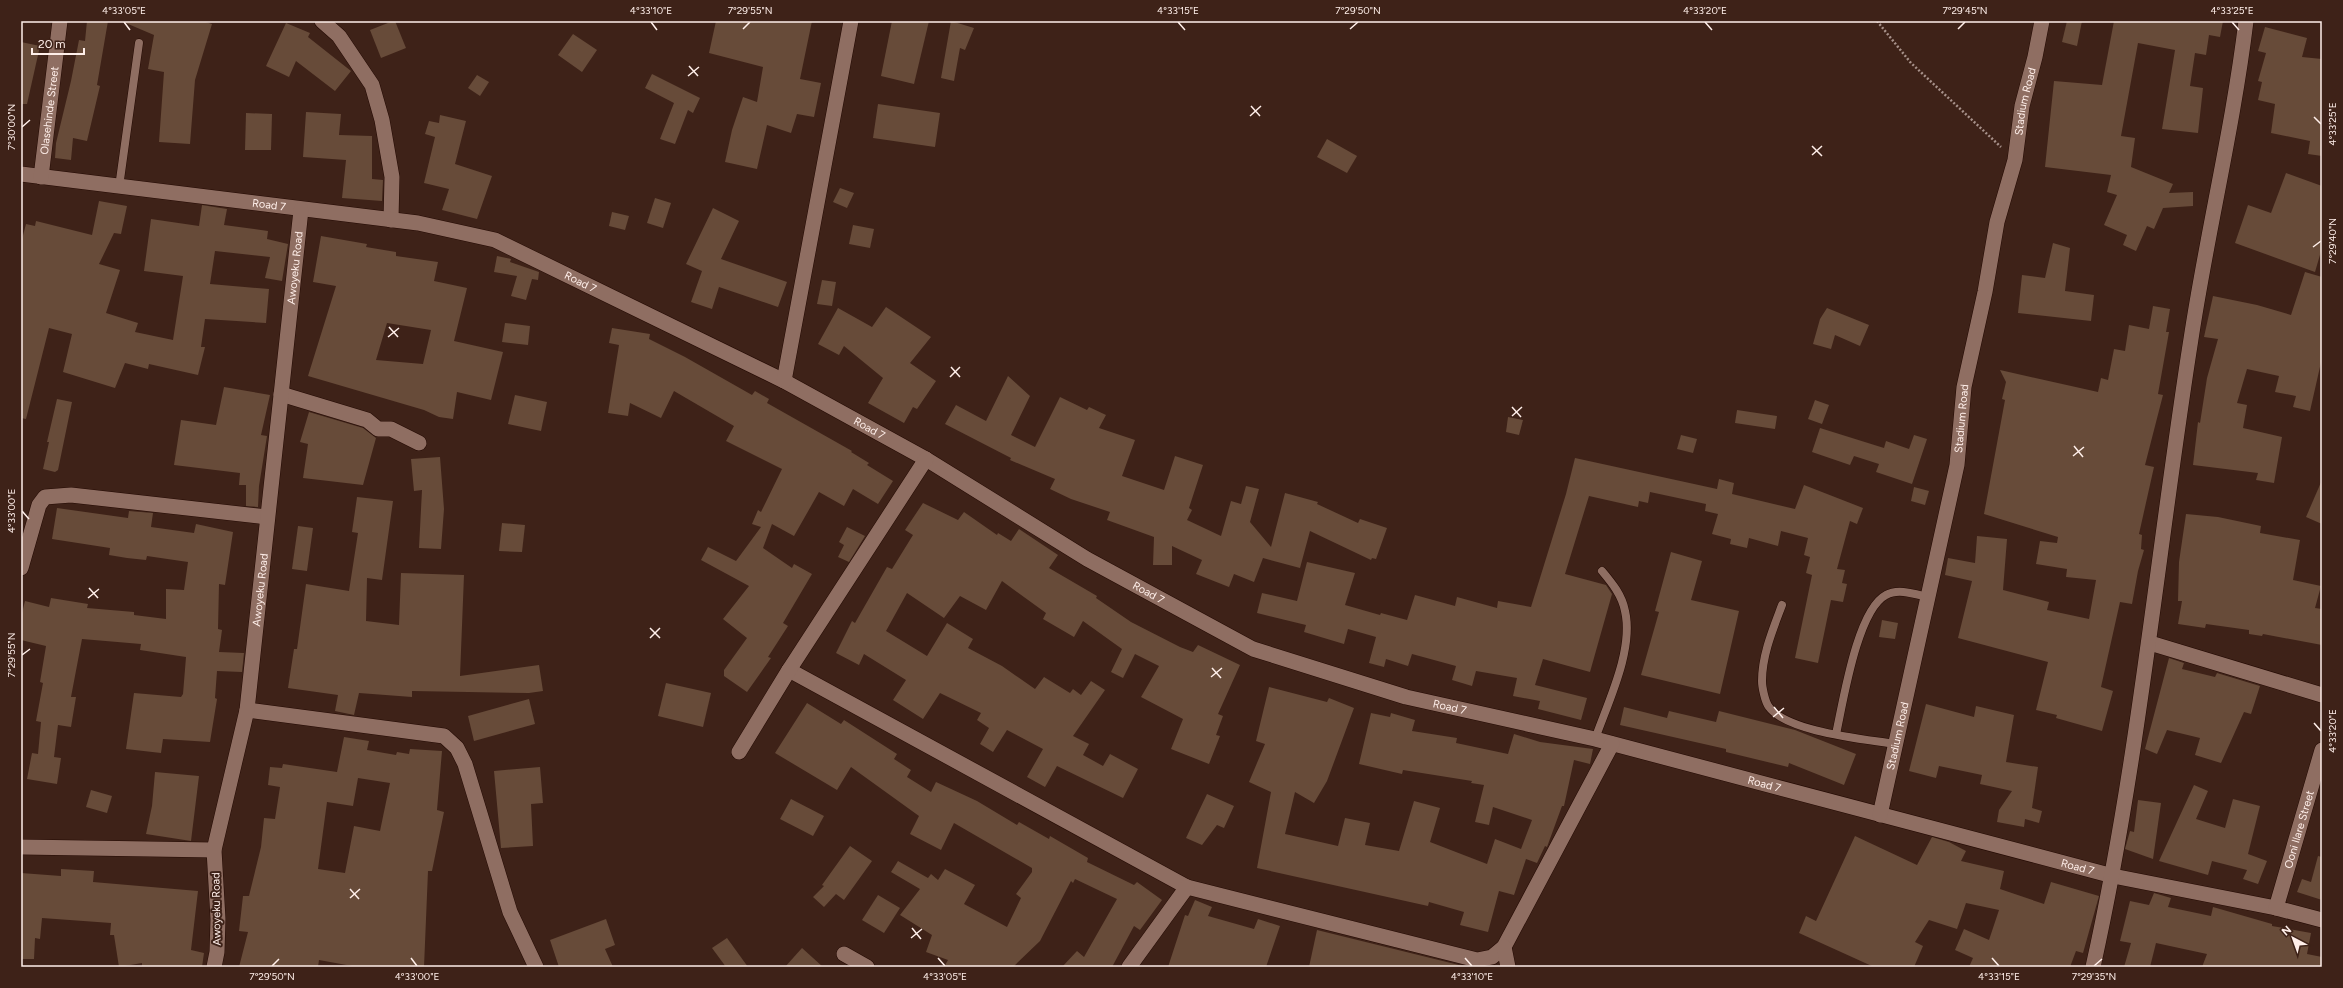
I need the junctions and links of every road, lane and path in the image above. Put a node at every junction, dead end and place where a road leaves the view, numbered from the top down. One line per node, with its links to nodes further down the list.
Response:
1 (60, 21): 10 (street, Olasehinde Street)
2 (322, 21): 13 (street)
3 (851, 21): 14 (street)
4 (1877, 21): 8 (path)
5 (2042, 21): 8 (street, Stadium Road)
6 (2246, 21): 23 (street)
7 (139, 43): 11 (lane)
8 (2015, 160): 21 (street, Stadium Road)
9 (21, 174): 10 (street, Road 7)
10 (40, 177): 11 (street, Road 7)
11 (119, 187): 12 (street, Road 7)
12 (301, 210): 13 (street, Road 7); 15 (street, Awoyeku Road)
13 (391, 220): 14 (street, Road 7)
14 (784, 381): 17 (street, Road 7)
15 (281, 394): 16 (street); 18 (street, Awoyeku Road)
16 (419, 443)
17 (926, 459): 24 (street); 28 (street, Road 7)
18 (267, 517): 19 (street); 26 (street, Awoyeku Road)
19 (21, 568)
20 (1602, 572): 28 (lane)
21 (1928, 597): 27 (lane); 30 (street, Stadium Road)
22 (1782, 605): 27 (lane)
23 (2150, 643): 25 (street); 36 (street)
24 (789, 670): 32 (street); 37 (street)
25 (2322, 695)
26 (247, 710): 35 (street, Awoyeku Road); 43 (street)
27 (1836, 734): 30 (lane)
28 (1595, 739): 29 (street, Road 7)
29 (1612, 744): 33 (street, Road 7); 40 (street)
30 (1895, 744): 33 (street, Stadium Road)
31 (2322, 750): 38 (street, Ooni Ilare Street)
32 (739, 752)
33 (1880, 815): 36 (street, Road 7)
34 (21, 847): 35 (street)
35 (214, 850): 42 (street, Awoyeku Road)
36 (2113, 876): 38 (street, Road 7); 47 (street)
37 (1187, 887): 40 (street); 45 (street)
38 (2276, 908): 39 (street, Road 7)
39 (2322, 920)
40 (1504, 947): 46 (street)
41 (844, 954): 44 (street)
42 (214, 967)
43 (536, 967)
44 (867, 967)
45 (1129, 967)
46 (1508, 967)
47 (2093, 967)

